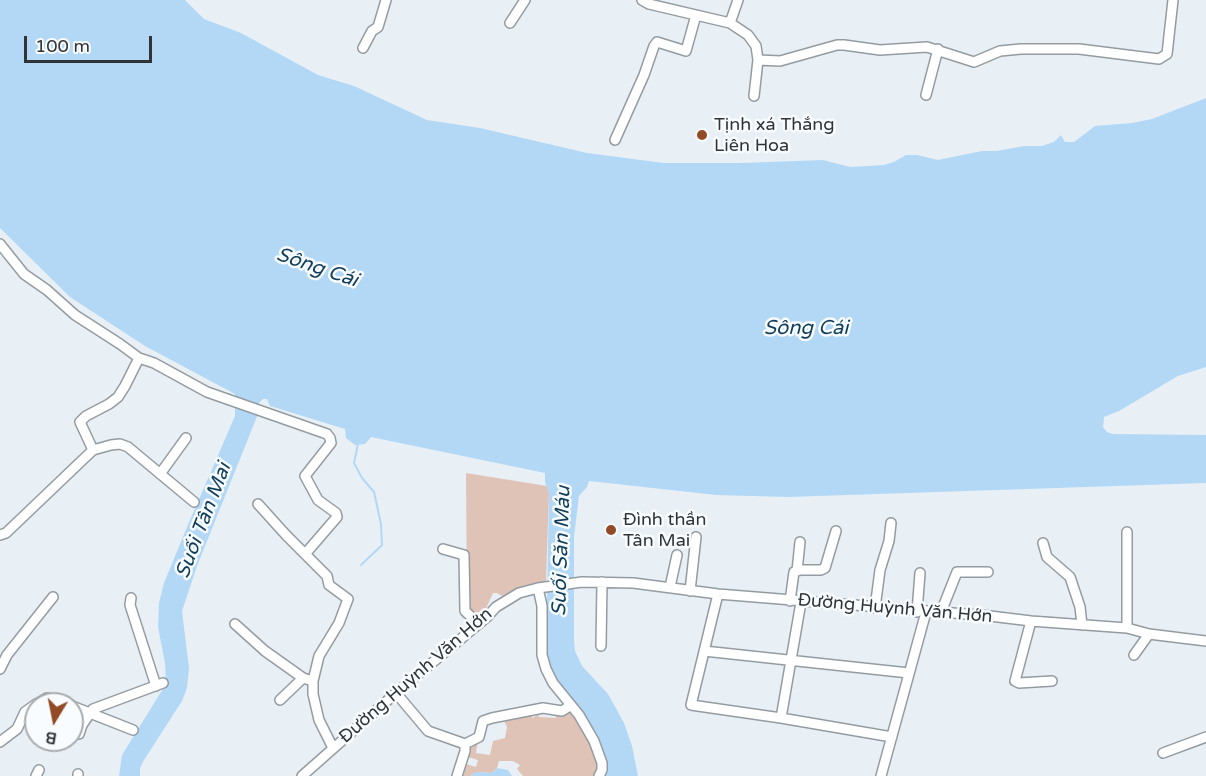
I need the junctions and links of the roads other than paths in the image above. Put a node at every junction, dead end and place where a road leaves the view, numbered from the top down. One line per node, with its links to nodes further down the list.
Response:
1 (386, 0): 9 (street)
2 (525, 0): 7 (street)
3 (642, 0): 6 (street)
4 (738, 0): 8 (street)
5 (1173, 0): 10 (street)
6 (696, 15): 8 (street); 14 (street)
7 (510, 23)
8 (730, 23): 11 (street)
9 (363, 48)
10 (938, 49): 11 (street); 12 (street)
11 (758, 60): 13 (street)
12 (926, 95)
13 (754, 96)
14 (615, 140)
15 (0, 244): 16 (street)
16 (139, 358): 18 (street); 30 (street)
17 (186, 438): 19 (street)
18 (93, 450): 19 (street); 25 (street)
19 (160, 474): 20 (street)
20 (194, 502)
21 (258, 504): 30 (street)
22 (891, 523): 44 (street)
23 (836, 531): 32 (street)
24 (1127, 532): 51 (street)
25 (0, 535)
26 (696, 537): 38 (street)
27 (800, 542): 32 (street)
28 (1043, 543): 50 (street)
29 (443, 549): 49 (street)
30 (306, 553): 61 (street)
31 (678, 555): 36 (street)
32 (797, 571): 42 (street)
33 (988, 572): 46 (street)
34 (920, 573): 45 (street)
35 (602, 582): 36 (street, Đường Huỳnh Văn Hớn); 37 (street, Đường Huỳnh Văn Hớn); 54 (street)
36 (670, 587): 38 (street, Đường Huỳnh Văn Hớn)
37 (538, 588): 49 (street, Đường Huỳnh Văn Hớn); 65 (street)
38 (690, 591): 39 (street, Đường Huỳnh Văn Hớn)
39 (718, 594): 42 (street, Đường Huỳnh Văn Hớn); 55 (street)
40 (53, 597): 58 (street)
41 (131, 598): 67 (street)
42 (790, 601): 43 (street, Đường Huỳnh Văn Hớn)
43 (801, 602): 44 (street, Đường Huỳnh Văn Hớn); 57 (street)
44 (875, 608): 45 (street, Đường Huỳnh Văn Hớn)
45 (921, 612): 46 (street, Đường Huỳnh Văn Hớn); 59 (street)
46 (941, 612): 47 (street, Đường Huỳnh Văn Hớn)
47 (1031, 621): 50 (street, Đường Huỳnh Văn Hớn); 62 (street)
48 (235, 624): 60 (street)
49 (479, 624): 63 (street, Đường Huỳnh Văn Hớn)
50 (1082, 625): 51 (street, Đường Huỳnh Văn Hớn)
51 (1127, 628): 52 (street, Đường Huỳnh Văn Hớn)
52 (1149, 634): 53 (street, Đường Huỳnh Văn Hớn); 56 (street)
53 (1206, 641)
54 (601, 646)
55 (704, 651): 57 (street); 69 (street)
56 (1134, 655)
57 (790, 661): 59 (street); 69 (street)
58 (0, 669)
59 (909, 673): 72 (street)
60 (303, 678): 61 (street); 64 (street)
61 (313, 681): 76 (street)
62 (1052, 681)
63 (396, 693): 75 (street); 76 (street, Đường Huỳnh Văn Hớn)
64 (280, 700)
65 (572, 705): 75 (street); 80 (street)
66 (84, 711): 67 (street)
67 (90, 713): 70 (street); 71 (street)
68 (24, 714): 74 (street)
69 (781, 718): 72 (street)
70 (84, 726)
71 (133, 730)
72 (892, 737): 81 (street)
73 (1206, 737): 77 (street)
74 (0, 742)
75 (465, 744): 79 (street)
76 (333, 748): 78 (street, Đường Huỳnh Văn Hớn)
77 (1162, 753)
78 (302, 776)
79 (457, 776)
80 (598, 776)
81 (881, 776)

